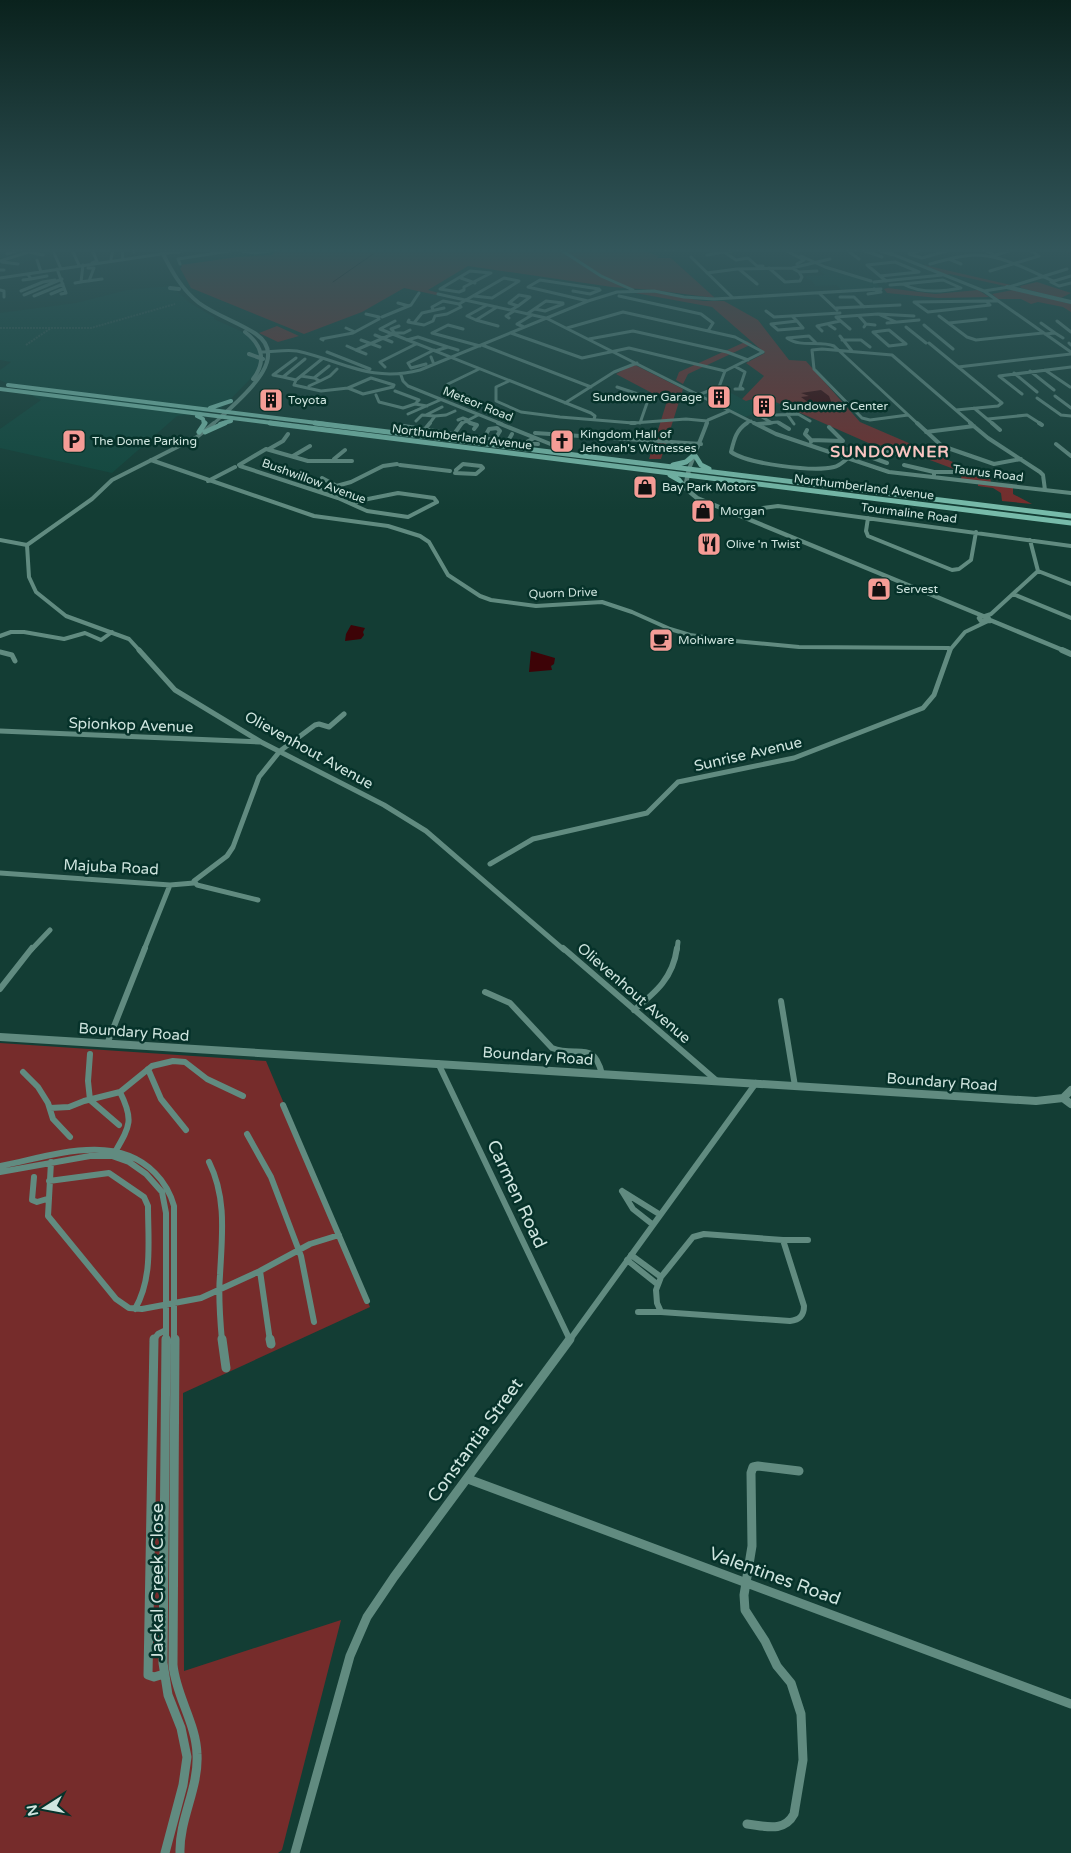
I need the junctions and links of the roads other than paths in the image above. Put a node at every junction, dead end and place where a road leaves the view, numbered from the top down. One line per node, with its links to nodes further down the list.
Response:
1 (251, 336): 44 (street)
2 (259, 336): 54 (street)
3 (333, 336): 28 (street)
4 (379, 336): 26 (street)
5 (386, 336): 26 (street)
6 (400, 336): 31 (street)
7 (446, 336): 40 (street)
8 (503, 336): 40 (street)
9 (522, 336): 59 (street)
10 (584, 336): 29 (street, Taurus Road)
11 (603, 336): 29 (street)
12 (657, 336): 70 (street)
13 (732, 336): 70 (street)
14 (803, 336): 36 (street)
15 (809, 336): 36 (street)
16 (840, 336): 32 (street)
17 (857, 336): 33 (street)
18 (878, 336): 43 (street)
19 (897, 336): 43 (street)
20 (918, 336): 37 (street)
21 (938, 336): 34 (street)
22 (966, 336): 23 (street)
23 (1016, 336)
24 (1048, 336): 50 (street)
25 (1060, 336): 27 (street)
26 (383, 338): 35 (street); 38 (street)
27 (1063, 338)
28 (321, 339)
29 (589, 339): 59 (street, Taurus Road)
30 (361, 340): 38 (street)
31 (407, 340): 39 (street); 45 (street)
32 (842, 340): 33 (street); 56 (street)
33 (861, 340): 46 (street)
34 (944, 341): 37 (street); 49 (street)
35 (392, 342)
36 (816, 343): 53 (street)
37 (927, 343): 77 (street)
38 (370, 344): 47 (street); 51 (street)
39 (416, 344): 55 (street); 75 (street)
40 (481, 345): 66 (street); 100 (street)
41 (1070, 345): 50 (street)
42 (347, 346): 51 (street)
43 (892, 346): 60 (street)
44 (260, 347): 57 (street); 67 (street)
45 (448, 347): 52 (street); 55 (street)
46 (870, 347)
47 (380, 348)
48 (421, 348): 55 (street)
49 (953, 349)
50 (1066, 349): 61 (street)
51 (356, 350): 62 (street)
52 (458, 350)
53 (838, 350): 56 (street); 140 (street); 140 (street)
54 (269, 351): 57 (street); 69 (street); 119 (street)
55 (433, 351): 66 (street); 72 (street); 72 (street)
56 (852, 351): 60 (street)
57 (262, 352): 67 (street)
58 (327, 352): 63 (street)
59 (614, 352): 73 (street, Taurus Road); 84 (street)
60 (888, 353): 129 (street)
61 (1071, 353): 77 (street)
62 (366, 354)
63 (338, 356): 71 (street); 81 (street)
64 (431, 357): 72 (street)
65 (296, 358): 92 (street)
66 (452, 358): 82 (street); 90 (street)
67 (263, 359): 119 (street)
68 (305, 359): 92 (street)
69 (322, 359): 71 (street); 91 (street)
70 (748, 360): 76 (street)
71 (327, 361): 90 (street)
72 (433, 362)
73 (637, 364): 100 (street); 111 (street, Taurus Road)
74 (329, 366): 93 (street)
75 (385, 367)
76 (736, 367): 84 (street); 102 (street)
77 (958, 367): 126 (street)
78 (1071, 367): 79 (street)
79 (1061, 368): 83 (street); 88 (street)
80 (337, 369): 85 (street)
81 (370, 369)
82 (479, 369): 96 (street); 98 (street)
83 (1046, 370): 86 (street); 103 (street)
84 (725, 371): 111 (street)
85 (333, 372): 89 (street); 95 (street)
86 (1030, 372): 87 (street); 106 (street)
87 (1014, 373): 107 (street); 109 (street)
88 (1068, 373)
89 (338, 374)
90 (401, 375): 118 (street, Meteor Road)
91 (301, 376): 93 (street); 94 (street)
92 (283, 377): 94 (street)
93 (314, 378): 95 (street)
94 (296, 380): 104 (street)
95 (320, 381): 99 (street)
96 (509, 381): 120 (street); 146 (street)
97 (0, 384): 124 (main road, Northumberland Avenue)
98 (448, 384)
99 (309, 386)
100 (591, 386): 120 (street)
101 (617, 387): 155 (street)
102 (740, 387)
103 (1070, 387)
104 (348, 388): 108 (street); 108 (street)
105 (0, 389): 132 (main road, Northumberland Avenue)
106 (1054, 390)
107 (1037, 392)
108 (363, 394): 116 (street)
109 (1022, 394)
110 (406, 395): 112 (street); 117 (street); 121 (street)
111 (698, 395): 128 (street, Taurus Road)
112 (394, 396)
113 (1055, 396): 127 (street)
114 (375, 398): 121 (street)
115 (1037, 398): 143 (street)
116 (366, 400)
117 (402, 400)
118 (440, 400): 122 (street); 139 (street, Meteor Road)
119 (234, 402): 124 (main road); 136 (street); 137 (main road)
120 (566, 403): 146 (street)
121 (416, 404): 122 (street)
122 (427, 406): 133 (street)
123 (442, 407): 138 (street)
124 (196, 408): 136 (main road, Northumberland Avenue)
125 (787, 408): 135 (street)
126 (974, 408): 129 (street); 147 (street)
127 (1071, 408)
128 (729, 410): 151 (street); 152 (street, Taurus Road)
129 (956, 410): 160 (street)
130 (455, 411): 141 (street)
131 (771, 411): 142 (street)
132 (192, 414): 136 (main road, Northumberland Avenue); 168 (main road)
133 (408, 414)
134 (787, 414): 135 (street); 142 (street); 158 (street)
135 (794, 414): 153 (street)
136 (221, 415): 137 (main road, Northumberland Avenue); 148 (main road, Northumberland Avenue); 168 (street); 169 (street)
137 (252, 415): 201 (main road, Northumberland Avenue)
138 (426, 415): 141 (street); 150 (street)
139 (478, 415): 145 (street); 176 (street, Meteor Road)
140 (908, 415): 170 (street)
141 (435, 416): 163 (street)
142 (776, 416): 154 (street)
143 (1071, 416)
144 (762, 417): 156 (street)
145 (465, 419): 149 (street); 164 (street); 173 (street)
146 (594, 419): 155 (street)
147 (988, 419): 161 (street); 167 (street)
148 (243, 420): 169 (main road); 204 (main road, Northumberland Avenue)
149 (458, 420)
150 (416, 421)
151 (707, 421): 155 (street); 181 (street)
152 (751, 421): 157 (street, Taurus Road); 193 (street)
153 (810, 421)
154 (778, 422): 156 (street); 165 (street)
155 (640, 423)
156 (772, 423): 157 (street)
157 (758, 424): 193 (street, Taurus Road)
158 (794, 424)
159 (404, 426): 163 (street)
160 (974, 426): 170 (street); 195 (street)
161 (1042, 426)
162 (829, 427): 166 (street)
163 (425, 429): 173 (street)
164 (474, 429)
165 (789, 429)
166 (807, 430)
167 (1000, 430)
168 (199, 432): 196 (street)
169 (206, 432): 196 (street)
170 (926, 432): 195 (street)
171 (535, 433): 181 (street)
172 (288, 434): 186 (street)
173 (454, 434): 175 (street)
174 (512, 434): 178 (street)
175 (484, 438): 177 (street); 177 (street)
176 (534, 438): 179 (street); 184 (street, Meteor Road)
177 (495, 439): 178 (street)
178 (508, 441): 179 (street)
179 (525, 443): 180 (street)
180 (538, 444)
181 (699, 444): 192 (street)
182 (1056, 444): 191 (street)
183 (310, 446): 190 (street)
184 (553, 446)
185 (840, 447): 188 (street)
186 (269, 449): 190 (street); 200 (street)
187 (346, 450): 194 (street)
188 (858, 454): 189 (street); 198 (street)
189 (900, 455)
190 (293, 456): 194 (street)
191 (1071, 456)
192 (695, 457): 201 (main road); 202 (street); 205 (main road)
193 (847, 458): 213 (street, Taurus Road)
194 (334, 459): 197 (street)
195 (1020, 459): 213 (street)
196 (154, 461): 210 (street, Quorn Drive); 224 (street)
197 (352, 461)
198 (887, 463)
199 (904, 465): 206 (street)
200 (238, 466): 210 (street); 214 (street, Bushwillow Avenue)
201 (664, 467): 202 (main road, Northumberland Avenue)
202 (691, 470): 205 (main road, Northumberland Avenue); 207 (street)
203 (456, 471): 203 (street); 212 (street)
204 (657, 472): 207 (main road, Northumberland Avenue); 211 (main road)
205 (719, 472): 217 (main road, Northumberland Avenue)
206 (953, 472)
207 (689, 476): 209 (main road, Northumberland Avenue); 211 (street)
208 (322, 478): 212 (street)
209 (717, 479): 211 (main road); 220 (main road, Northumberland Avenue)
210 (206, 480): 233 (street, Quorn Drive)
211 (690, 484): 218 (street)
212 (335, 485): 214 (street)
213 (1045, 490): 215 (street, Taurus Road)
214 (318, 491): 216 (street, Bushwillow Avenue)
215 (1071, 493)
216 (353, 504): 216 (street, Bushwillow Avenue)
217 (1071, 516)
218 (747, 518): 219 (street, Tourmaline Road); 230 (street)
219 (868, 518): 221 (street, Tourmaline Road); 221 (street)
220 (1071, 523)
221 (976, 532): 223 (street, Tourmaline Road)
222 (0, 540): 224 (street)
223 (1030, 540): 225 (street, Tourmaline Road); 226 (street)
224 (27, 545): 231 (street, Olievenhout Avenue)
225 (1071, 546)
226 (1038, 571): 227 (street); 228 (street)
227 (1071, 584)
228 (1013, 594): 229 (street); 230 (street)
229 (1071, 618)
230 (985, 619): 233 (street); 235 (street)
231 (112, 632): 232 (street); 239 (street, Olievenhout Avenue)
232 (0, 636)
233 (949, 648): 241 (street, Sunrise Avenue)
234 (0, 652): 236 (street)
235 (1071, 654)
236 (15, 661)
237 (344, 714): 240 (street)
238 (0, 731): 239 (street, Spionkop Avenue)
239 (261, 742): 240 (street, Olievenhout Avenue)
240 (280, 751): 243 (street); 251 (street, Olievenhout Avenue)
241 (490, 864)
242 (0, 873): 244 (street, Majuba Road)
243 (194, 883): 244 (street); 245 (street)
244 (170, 884): 253 (street, Majuba Road)
245 (258, 900)
246 (50, 930): 248 (street)
247 (678, 942): 251 (street)
248 (0, 989)
249 (485, 992): 258 (street)
250 (781, 1002): 261 (street)
251 (634, 1010): 259 (street, Olievenhout Avenue)
252 (0, 1037): 253 (street, Boundary Road)
253 (107, 1044): 255 (street, Boundary Road)
254 (90, 1054): 266 (street)
255 (438, 1063): 258 (street, Boundary Road); 300 (street, Carmen Road)
256 (148, 1069): 263 (street); 264 (street); 271 (street)
257 (23, 1072): 269 (street)
258 (602, 1074): 259 (street, Boundary Road)
259 (717, 1081): 260 (street, Boundary Road)
260 (756, 1083): 261 (street, Boundary Road); 282 (street, Constantia Street)
261 (795, 1086): 265 (street, Boundary Road)
262 (1071, 1090): 265 (street)
263 (120, 1092): 266 (street); 274 (street)
264 (243, 1096)
265 (1063, 1098): 267 (street)
266 (90, 1100): 269 (street); 270 (street)
267 (1071, 1104)
268 (283, 1105): 285 (street)
269 (50, 1108): 273 (street)
270 (119, 1125)
271 (186, 1130)
272 (247, 1134): 288 (street)
273 (70, 1137)
274 (114, 1154): 275 (street); 294 (street)
275 (51, 1160): 277 (street); 278 (street); 280 (street)
276 (209, 1162): 292 (street)
277 (0, 1166)
278 (0, 1172)
279 (34, 1177): 281 (street)
280 (49, 1181): 281 (street); 295 (street)
281 (47, 1199): 295 (street)
282 (656, 1212): 283 (street); 283 (street); 284 (street, Constantia Street)
283 (645, 1219): 284 (street)
284 (652, 1224): 289 (street, Constantia Street)
285 (339, 1235): 288 (street); 293 (street)
286 (783, 1240): 287 (street); 291 (street); 297 (street)
287 (808, 1240)
288 (298, 1251): 290 (street); 298 (street)
289 (629, 1258): 291 (street); 300 (street, Constantia Street)
290 (260, 1271): 292 (street); 301 (street)
291 (659, 1281): 297 (street)
292 (219, 1291): 294 (street); 302 (street)
293 (367, 1301)
294 (170, 1305): 295 (street); 299 (street, Jackal Creek Close); 310 (street, Jackal Creek Close)
295 (135, 1309)
296 (638, 1312): 297 (street)
297 (661, 1312)
298 (314, 1322)
299 (166, 1330): 306 (street, Jackal Creek Close); 306 (street)
300 (569, 1338): 304 (street, Constantia Street)
301 (271, 1344)
302 (226, 1368)
303 (799, 1471): 305 (street)
304 (468, 1479): 305 (street, Valentines Road); 311 (street, Constantia Street)
305 (747, 1583): 307 (street, Valentines Road); 308 (street)
306 (164, 1674): 309 (street, Jackal Creek Close)
307 (1071, 1704)
308 (748, 1824)
309 (165, 1853)
310 (180, 1853)
311 (296, 1853)

